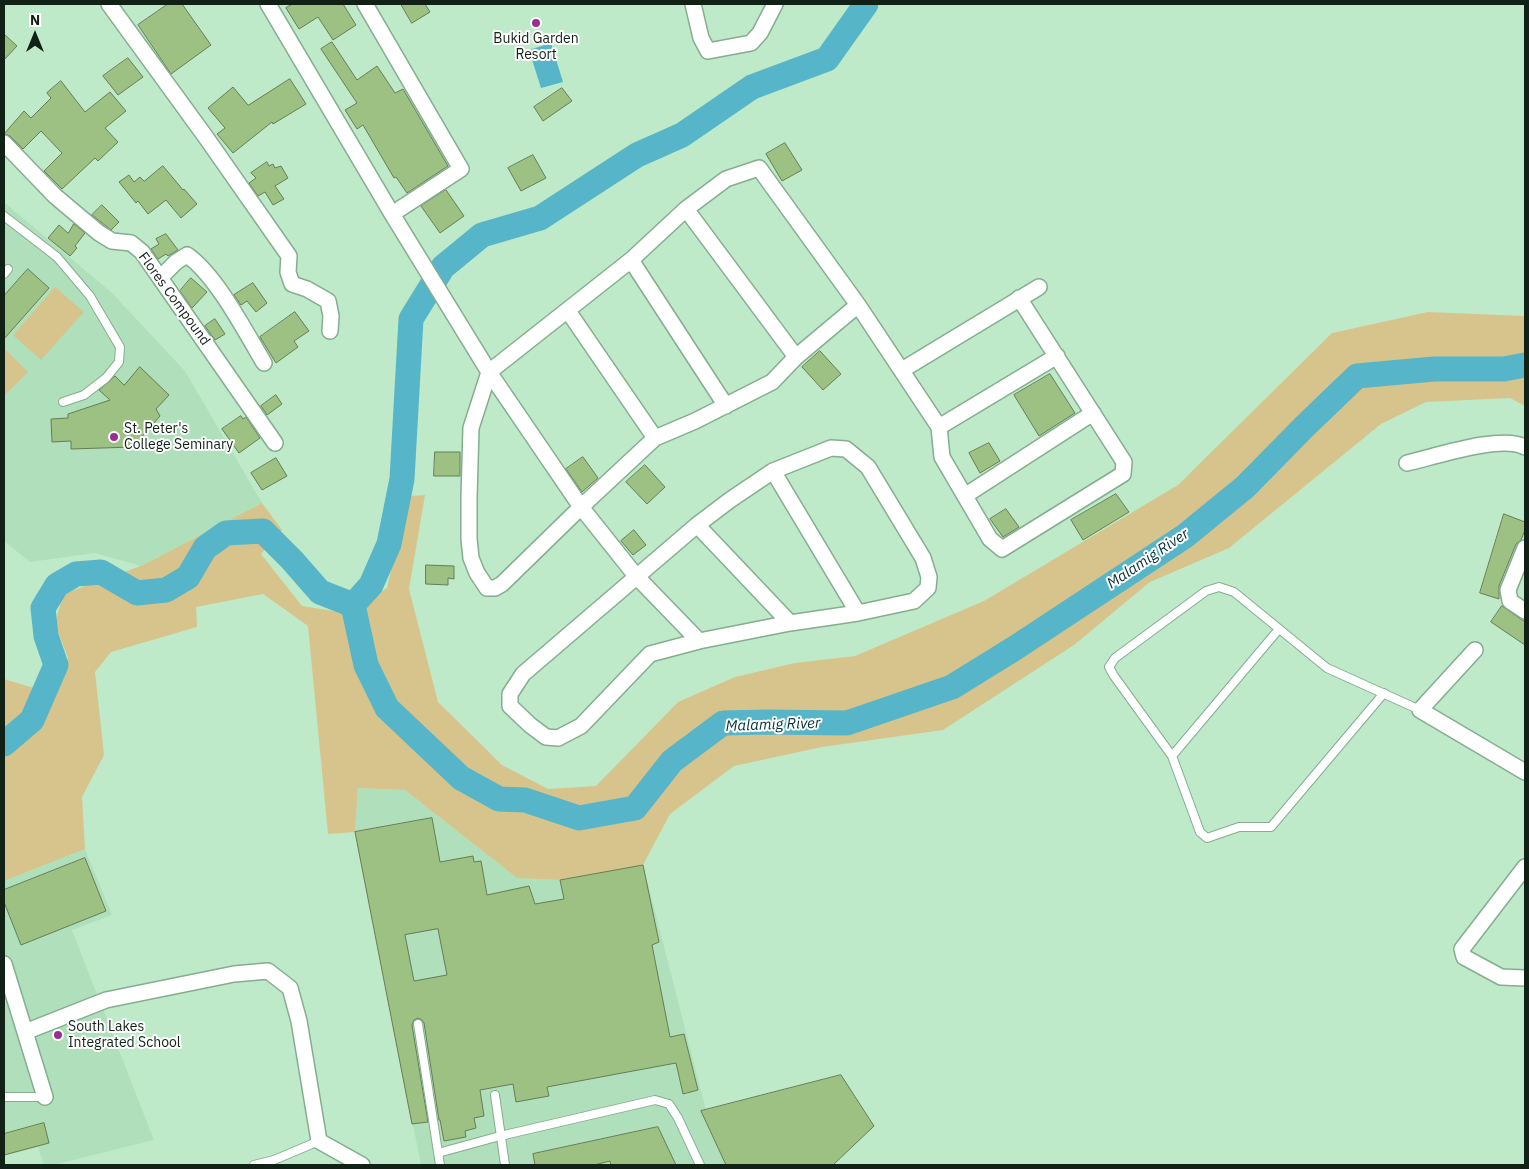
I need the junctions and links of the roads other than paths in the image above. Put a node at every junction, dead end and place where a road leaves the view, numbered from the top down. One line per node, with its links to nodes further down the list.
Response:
1 (109, 4): 16 (street)
2 (268, 4): 8 (street)
3 (365, 4): 8 (street)
4 (693, 4): 5 (street)
5 (774, 4)
6 (4, 143): 11 (street, Flores Compound)
7 (686, 209): 10 (street); 14 (street); 18 (street)
8 (392, 214): 21 (street)
9 (4, 216): 22 (lane)
10 (630, 260): 15 (street); 23 (street)
11 (160, 278): 19 (street); 27 (street, Flores Compound)
12 (1039, 287): 13 (street)
13 (1019, 298): 17 (street); 20 (street)
14 (858, 305): 18 (street); 20 (street)
15 (568, 310): 21 (street); 26 (street)
16 (330, 331)
17 (1057, 356): 24 (street); 25 (street)
18 (796, 357): 23 (street)
19 (264, 362)
20 (902, 370): 25 (street)
21 (489, 372): 32 (street); 32 (street)
22 (63, 402)
23 (726, 406): 26 (street)
24 (1093, 413): 31 (street); 31 (street)
25 (939, 427): 31 (street)
26 (655, 438): 32 (street)
27 (275, 443)
28 (1525, 447): 29 (street)
29 (1407, 463)
30 (773, 471): 33 (street); 37 (street); 37 (street)
31 (966, 495)
32 (581, 507): 35 (street)
33 (697, 525): 35 (street); 38 (street)
34 (1525, 548): 36 (street)
35 (636, 576): 40 (street); 40 (street)
36 (1525, 611)
37 (858, 613): 38 (street)
38 (790, 623): 40 (street)
39 (1279, 629): 42 (lane); 44 (lane); 44 (lane)
40 (699, 641)
41 (1475, 650): 43 (street)
42 (1384, 693): 43 (lane); 44 (lane)
43 (1420, 710): 45 (street)
44 (1172, 756)
45 (1525, 772)
46 (1525, 867): 47 (street)
47 (1520, 883): 49 (street)
48 (5, 974): 51 (street)
49 (1525, 978)
50 (418, 1024): 57 (lane)
51 (25, 1032): 53 (street); 56 (street)
52 (495, 1095): 55 (lane)
53 (45, 1097): 54 (lane)
54 (4, 1098)
55 (500, 1136): 57 (lane); 61 (lane); 62 (lane)
56 (319, 1141): 58 (lane); 59 (street)
57 (438, 1153): 60 (lane)
58 (254, 1165)
59 (362, 1165)
60 (440, 1165)
61 (504, 1165)
62 (700, 1165)

